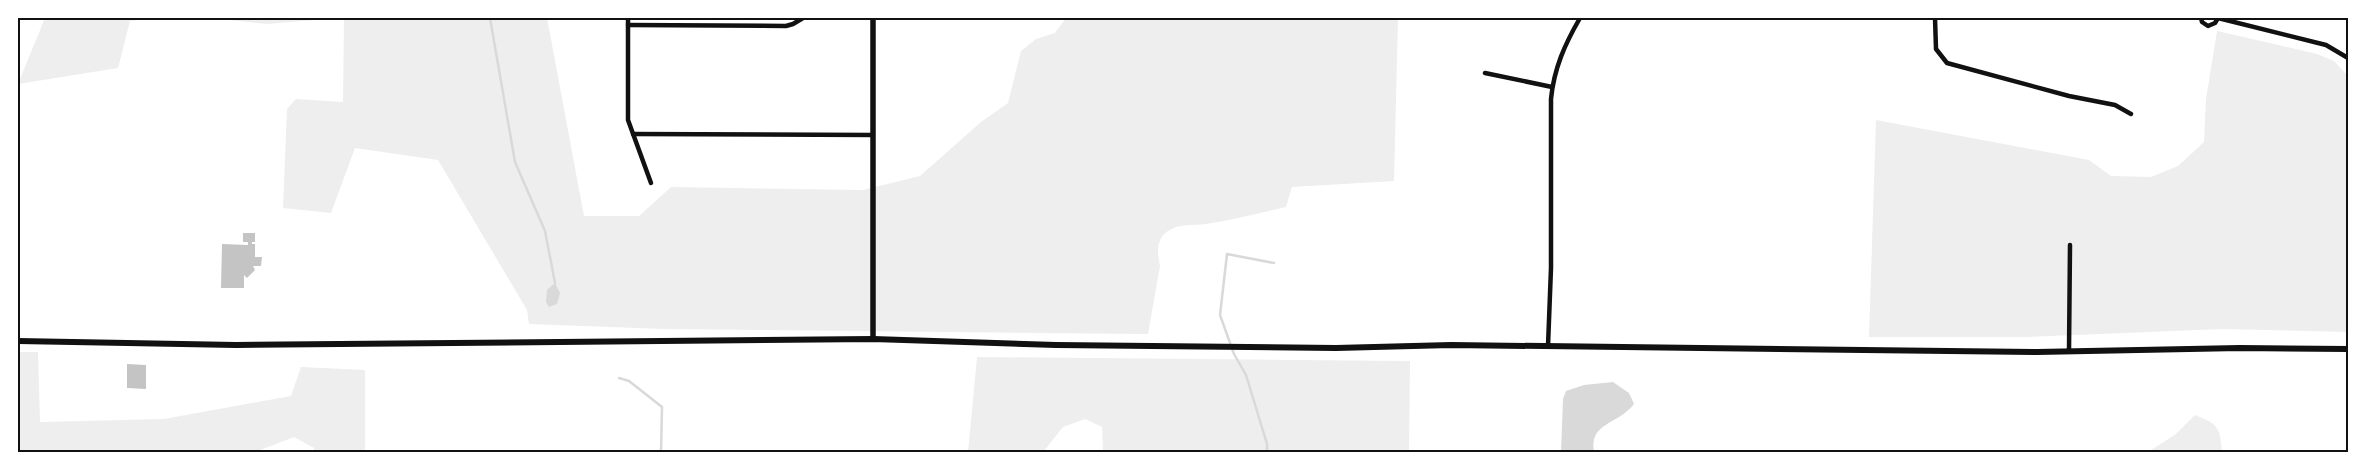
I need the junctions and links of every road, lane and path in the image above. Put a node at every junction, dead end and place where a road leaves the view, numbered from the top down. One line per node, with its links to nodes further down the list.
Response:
1 (628, 18): 8 (street)
2 (803, 18): 8 (street)
3 (874, 18): 14 (street)
4 (1580, 18): 11 (street)
5 (1935, 18): 12 (street)
6 (2200, 18): 7 (street)
7 (2218, 18): 9 (street)
8 (628, 25): 13 (street)
9 (2348, 58)
10 (1485, 73): 11 (street)
11 (1552, 87): 19 (street)
12 (2131, 114)
13 (633, 134): 14 (street); 15 (street)
14 (873, 135): 17 (street)
15 (651, 183)
16 (2070, 245): 21 (street)
17 (873, 339): 18 (main road); 19 (main road)
18 (18, 341)
19 (1548, 346): 21 (main road)
20 (2348, 349): 21 (main road)
21 (2069, 351)

